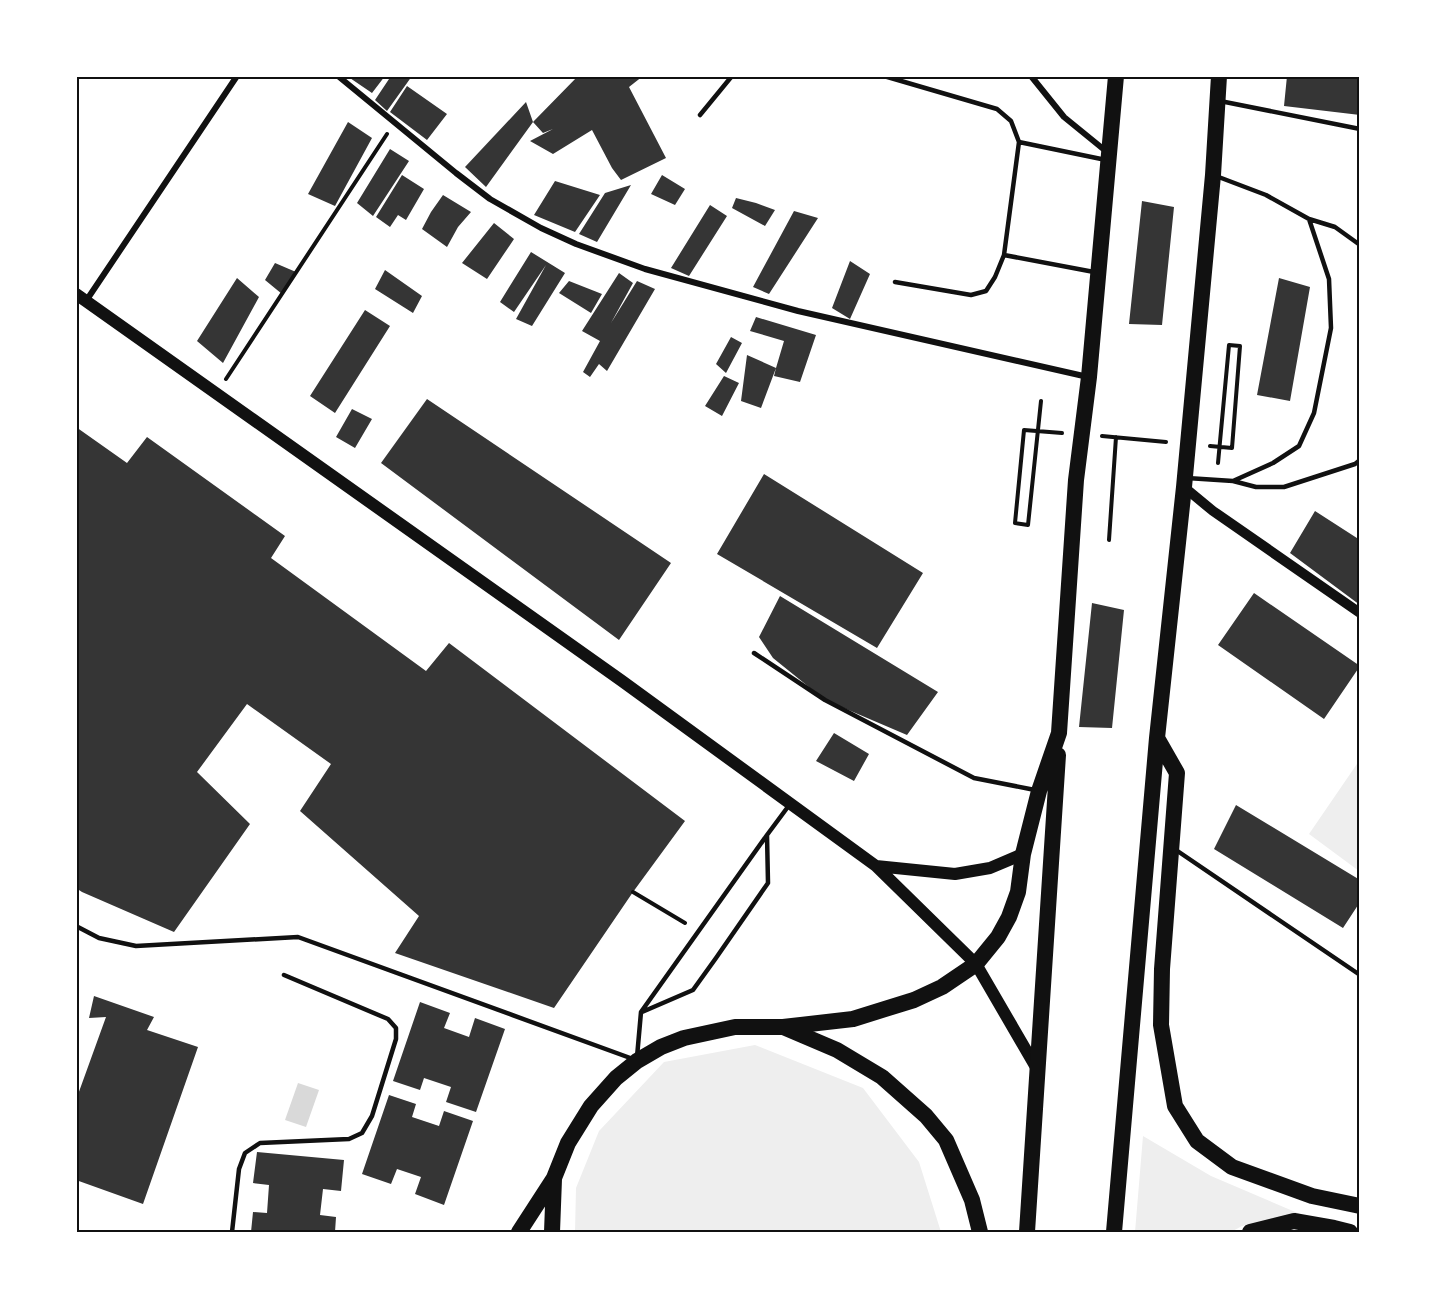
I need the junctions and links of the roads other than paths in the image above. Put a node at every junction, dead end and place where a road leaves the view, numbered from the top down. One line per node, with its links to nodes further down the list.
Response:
1 (237, 76): 19 (street)
2 (338, 76): 20 (street)
3 (732, 76): 9 (lane)
4 (884, 76): 11 (lane)
5 (1031, 76): 12 (street)
6 (1116, 76): 12 (highway)
7 (1219, 76): 8 (highway)
8 (1217, 101): 10 (lane); 13 (highway)
9 (700, 115)
10 (1359, 129)
11 (1019, 142): 12 (lane); 16 (lane)
12 (1107, 156): 17 (highway)
13 (1213, 175): 14 (lane); 23 (highway)
14 (1310, 219): 15 (lane); 22 (lane)
15 (1359, 245)
16 (1004, 255): 17 (lane); 18 (lane)
17 (1097, 273): 20 (highway)
18 (895, 282)
19 (81, 297): 28 (main road)
20 (1089, 377): 27 (highway)
21 (1359, 460): 22 (lane)
22 (1233, 480): 23 (lane)
23 (1184, 483): 24 (street); 26 (highway)
24 (1359, 613)
25 (754, 652): 27 (lane)
26 (1157, 738): 30 (highway); 48 (highway)
27 (1047, 792): 31 (highway); 40 (highway)
28 (790, 804): 29 (lane); 32 (main road)
29 (767, 835): 37 (lane); 37 (lane)
30 (1171, 847): 36 (lane); 42 (highway)
31 (1023, 854): 32 (main road); 34 (highway)
32 (876, 866): 34 (main road)
33 (76, 926): 39 (lane)
34 (976, 964): 38 (highway); 40 (main road)
35 (285, 975): 43 (lane)
36 (1359, 975)
37 (641, 1012): 39 (lane)
38 (783, 1027): 39 (highway); 46 (highway)
39 (637, 1060): 41 (highway)
40 (1037, 1069): 47 (highway)
41 (554, 1178): 44 (highway); 45 (highway)
42 (1359, 1206)
43 (232, 1233)
44 (519, 1233)
45 (552, 1233)
46 (980, 1233)
47 (1027, 1233)
48 (1114, 1233)
49 (1250, 1233): 50 (highway)
50 (1350, 1233)

